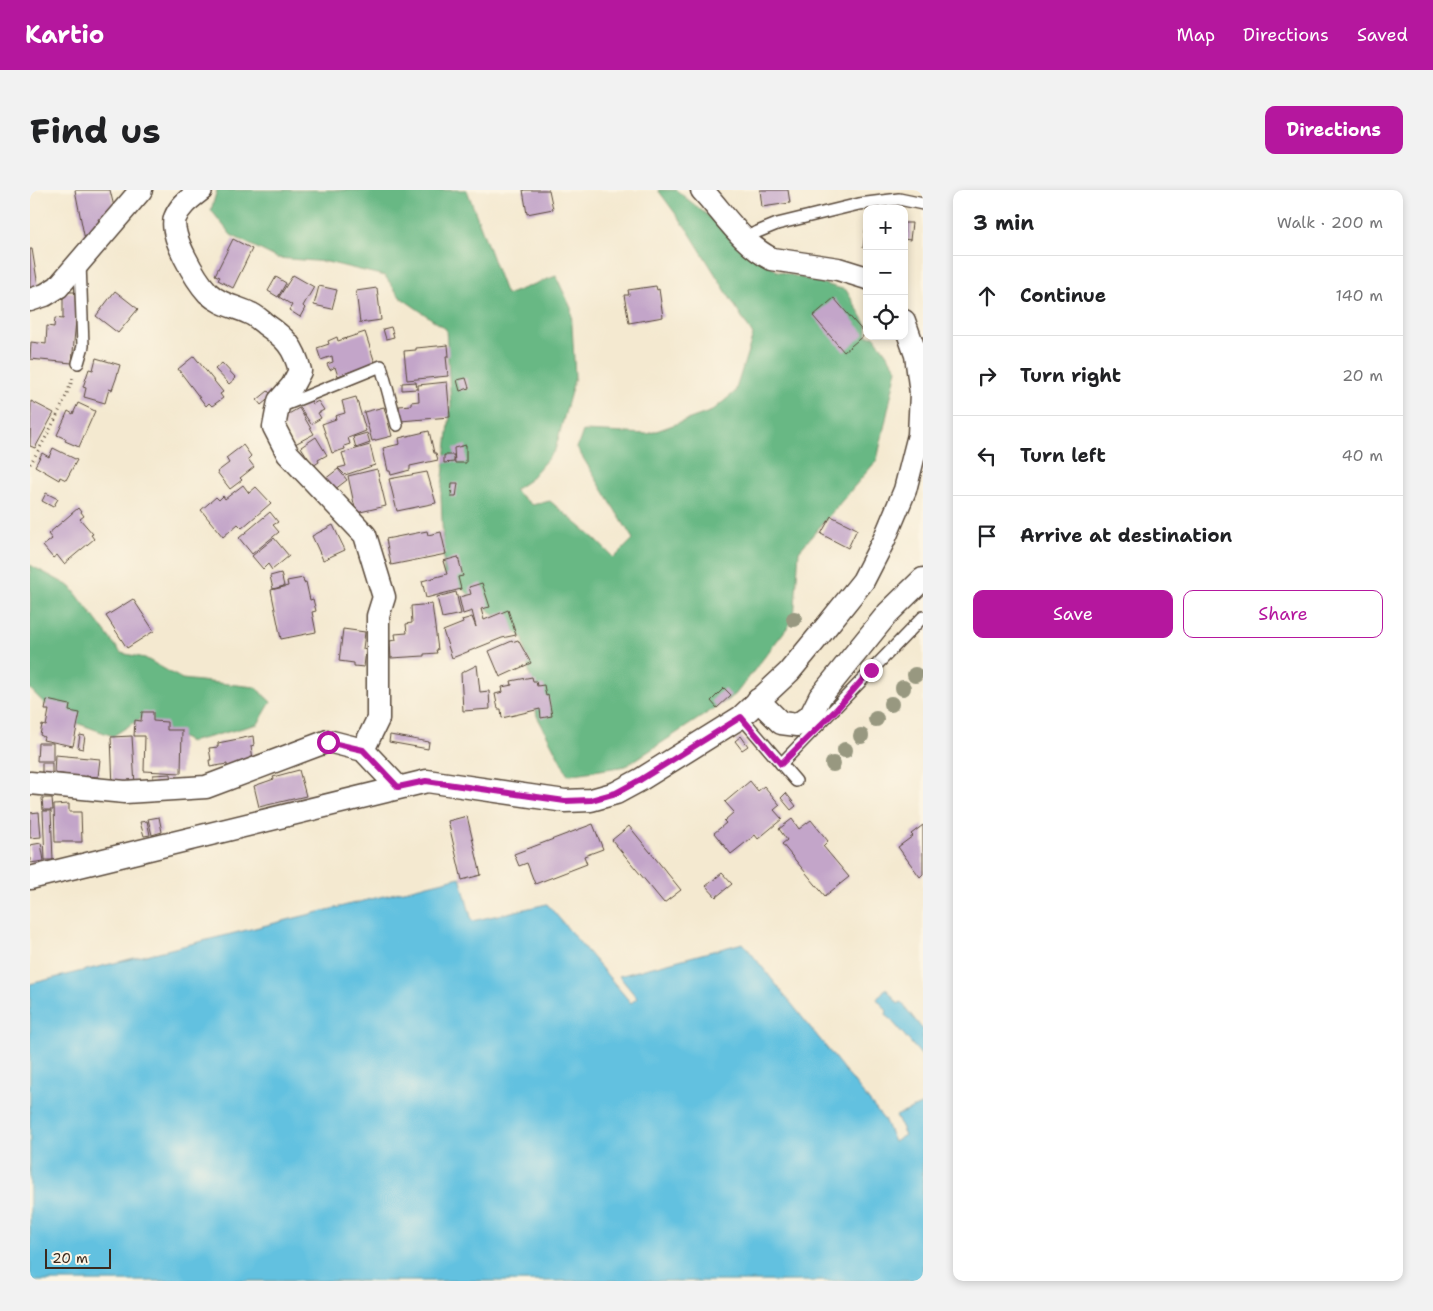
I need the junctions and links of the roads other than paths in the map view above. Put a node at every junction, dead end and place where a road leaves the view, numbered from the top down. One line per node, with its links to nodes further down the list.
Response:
1 (141, 190): 6 (street)
2 (201, 190): 11 (street)
3 (702, 190): 5 (street)
4 (923, 204): 5 (lane)
5 (743, 238): 7 (street)
6 (80, 261): 8 (street); 10 (lane)
7 (863, 277)
8 (30, 300)
9 (908, 332): 15 (street)
10 (78, 363)
11 (278, 408): 12 (lane); 17 (street)
12 (397, 425)
13 (923, 579): 15 (street)
14 (923, 617): 18 (lane)
15 (758, 700): 16 (street)
16 (741, 717): 18 (lane); 21 (street)
17 (363, 750): 20 (street); 21 (street)
18 (781, 764): 19 (lane)
19 (796, 781)
20 (30, 783)
21 (398, 787): 22 (street)
22 (30, 878)

